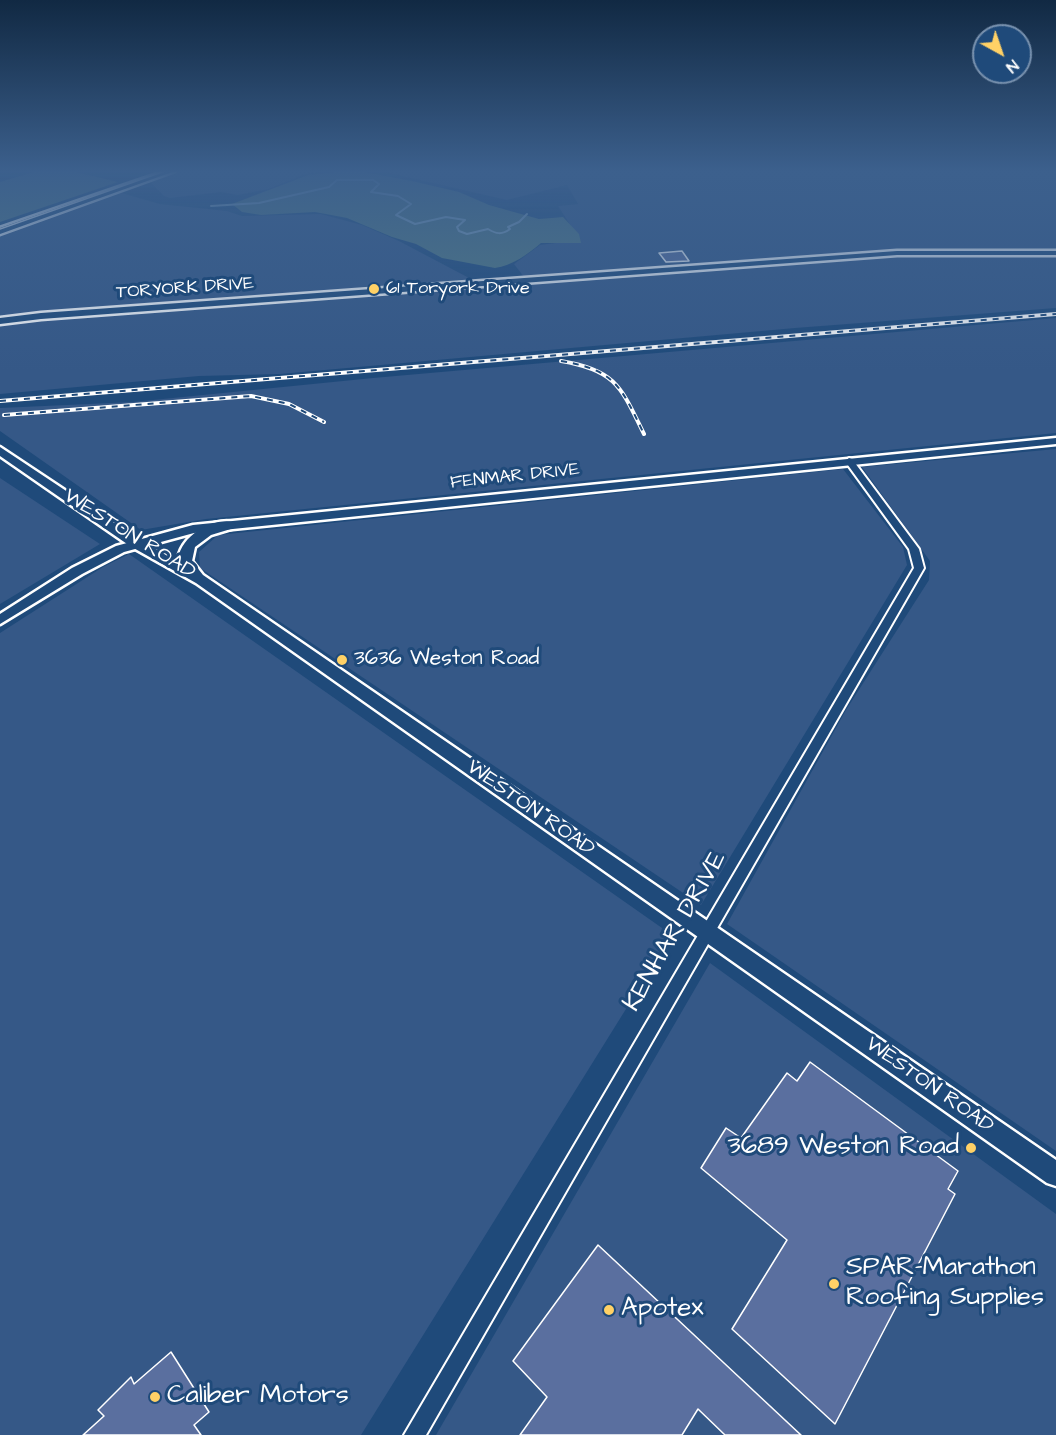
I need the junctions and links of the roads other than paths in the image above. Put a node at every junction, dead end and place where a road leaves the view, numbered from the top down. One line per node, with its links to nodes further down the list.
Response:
1 (1056, 252): 2 (street, TORYORK DRIVE)
2 (0, 321)
3 (1056, 441): 5 (street, FENMAR DRIVE)
4 (0, 451): 7 (main road, WESTON ROAD)
5 (849, 461): 6 (street, FENMAR DRIVE); 10 (street, KENHAR DRIVE)
6 (229, 525): 7 (street, FENMAR DRIVE); 8 (main road)
7 (135, 543): 8 (main road, WESTON ROAD); 9 (street, FENMAR DRIVE)
8 (201, 580): 10 (main road, WESTON ROAD)
9 (0, 620)
10 (706, 931): 11 (main road, WESTON ROAD); 12 (street, KENHAR DRIVE)
11 (1056, 1174)
12 (414, 1435)

